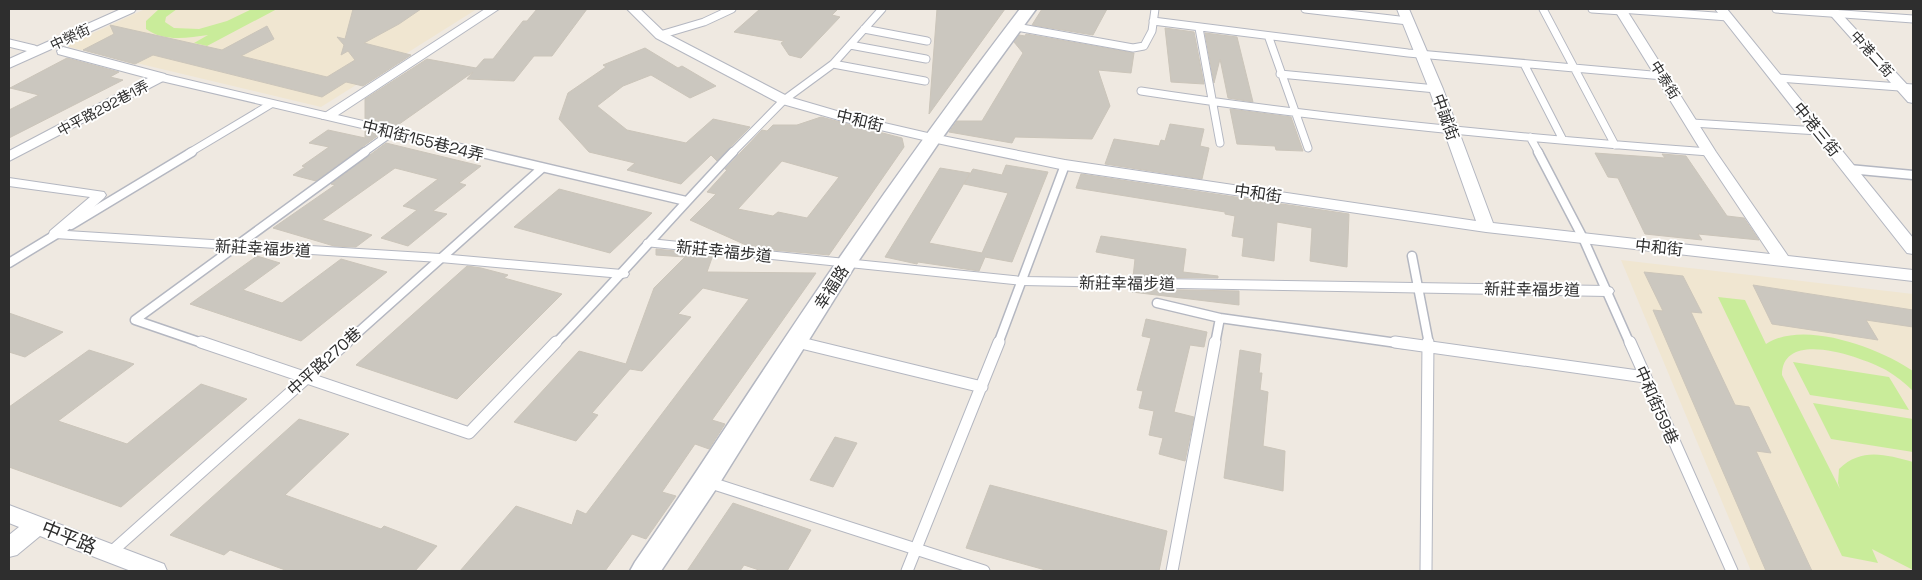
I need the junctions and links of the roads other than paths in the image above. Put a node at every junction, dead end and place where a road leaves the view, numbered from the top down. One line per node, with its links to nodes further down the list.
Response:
1 (130, 9): 30 (street, 中榮街)
2 (493, 9): 47 (street)
3 (633, 9): 21 (street, 中和街)
4 (732, 9): 21 (lane)
5 (882, 9): 20 (lane)
6 (1028, 9): 18 (street, 幸福路)
7 (1155, 9): 17 (lane)
8 (1305, 9): 15 (lane)
9 (1543, 9): 33 (lane)
10 (1592, 9): 12 (lane)
11 (1776, 9): 13 (lane)
12 (1621, 10): 14 (lane); 35 (street, 中泰街)
13 (1833, 11): 16 (lane); 39 (street, 中港二街)
14 (1724, 13): 37 (street, 中港三街)
15 (1406, 15): 28 (street, 中誠街)
16 (1913, 19)
17 (1153, 21): 18 (lane); 19 (lane)
18 (1016, 26): 53 (street, 幸福路)
19 (1199, 28): 22 (lane); 44 (lane)
20 (864, 29): 23 (lane); 25 (lane)
21 (660, 35): 43 (street, 中和街)
22 (1269, 38): 28 (lane); 34 (lane)
23 (927, 40)
24 (9, 42): 26 (lane)
25 (850, 45): 29 (lane); 31 (lane)
26 (34, 49)
27 (63, 51): 36 (street, 中平路292巷1弄)
28 (1422, 55): 32 (lane); 40 (street, 中誠街)
29 (926, 59)
30 (9, 64)
31 (833, 64): 38 (lane); 43 (lane)
32 (1524, 64): 33 (lane); 54 (lane)
33 (1574, 69): 35 (lane); 56 (lane)
34 (1280, 74): 40 (lane); 46 (lane)
35 (1663, 76): 48 (street, 中泰街)
36 (160, 77): 45 (lane, 中和街155巷24弄); 59 (street, 中平路292巷1弄)
37 (1777, 78): 39 (lane); 50 (street, 中港三街)
38 (925, 81)
39 (1908, 87): 42 (street, 中港二街)
40 (1436, 89): 49 (street, 中誠街)
41 (1141, 91): 44 (lane)
42 (1913, 99)
43 (784, 100): 53 (street, 中和街); 65 (lane)
44 (1214, 103): 46 (lane); 55 (lane)
45 (271, 104): 47 (lane, 中和街155巷24弄); 67 (lane)
46 (1297, 114): 49 (lane); 57 (lane)
47 (326, 116): 51 (lane, 中和街155巷24弄)
48 (1692, 123): 50 (lane); 58 (street, 中泰街)
49 (1451, 129): 52 (lane); 66 (street, 中誠街)
50 (1819, 131): 61 (street, 中港三街)
51 (391, 133): 62 (lane, 中和街155巷24弄); 70 (lane)
52 (1530, 137): 54 (lane); 68 (lane, 中和街59巷)
53 (932, 138): 60 (street, 中和街); 76 (street, 幸福路)
54 (1563, 140): 56 (lane)
55 (1220, 143)
56 (1616, 145): 58 (lane)
57 (1308, 148)
58 (1709, 152): 74 (street, 中泰街)
59 (9, 157)
60 (1065, 165): 66 (street, 中和街); 79 (lane)
61 (1849, 168): 63 (lane); 71 (street, 中港三街)
62 (541, 169): 65 (lane, 中和街155巷24弄); 73 (lane, 中平路270巷)
63 (1913, 175)
64 (9, 182): 67 (street)
65 (686, 202): 69 (lane)
66 (1486, 227): 68 (street, 中和街)
67 (55, 234): 70 (street, 新莊幸福步道); 75 (lane)
68 (1583, 238): 74 (street, 中和街); 81 (lane, 中和街59巷)
69 (650, 243): 76 (street, 新莊幸福步道); 77 (lane)
70 (233, 247): 73 (street, 新莊幸福步道); 87 (lane)
71 (1913, 249)
72 (1412, 256): 80 (lane)
73 (440, 258): 77 (street, 新莊幸福步道); 87 (lane, 中平路270巷)
74 (1783, 261): 78 (street, 中和街)
75 (9, 263)
76 (846, 264): 79 (street, 新莊幸福步道); 84 (street, 幸福路)
77 (622, 274): 87 (lane)
78 (1913, 276)
79 (1022, 282): 80 (street, 新莊幸福步道); 88 (lane)
80 (1418, 287): 81 (street, 新莊幸福步道); 85 (lane)
81 (1606, 291): 86 (lane, 中和街59巷)
82 (1157, 304): 83 (lane)
83 (1220, 318): 85 (lane); 99 (lane)
84 (796, 342): 88 (lane); 89 (street, 幸福路)
85 (1430, 346): 86 (lane); 100 (lane)
86 (1645, 376): 101 (lane, 中和街59巷)
87 (307, 377): 94 (lane, 中平路270巷)
88 (982, 386): 93 (lane)
89 (706, 481): 93 (lane); 96 (street, 幸福路)
90 (9, 514): 91 (street, 中平路)
91 (38, 524): 92 (street); 94 (street, 中平路)
92 (9, 548)
93 (917, 550): 97 (lane); 98 (lane)
94 (108, 554): 95 (street, 中平路)
95 (156, 571)
96 (645, 571)
97 (907, 571)
98 (984, 571)
99 (1172, 571)
100 (1426, 571)
101 (1732, 571)

